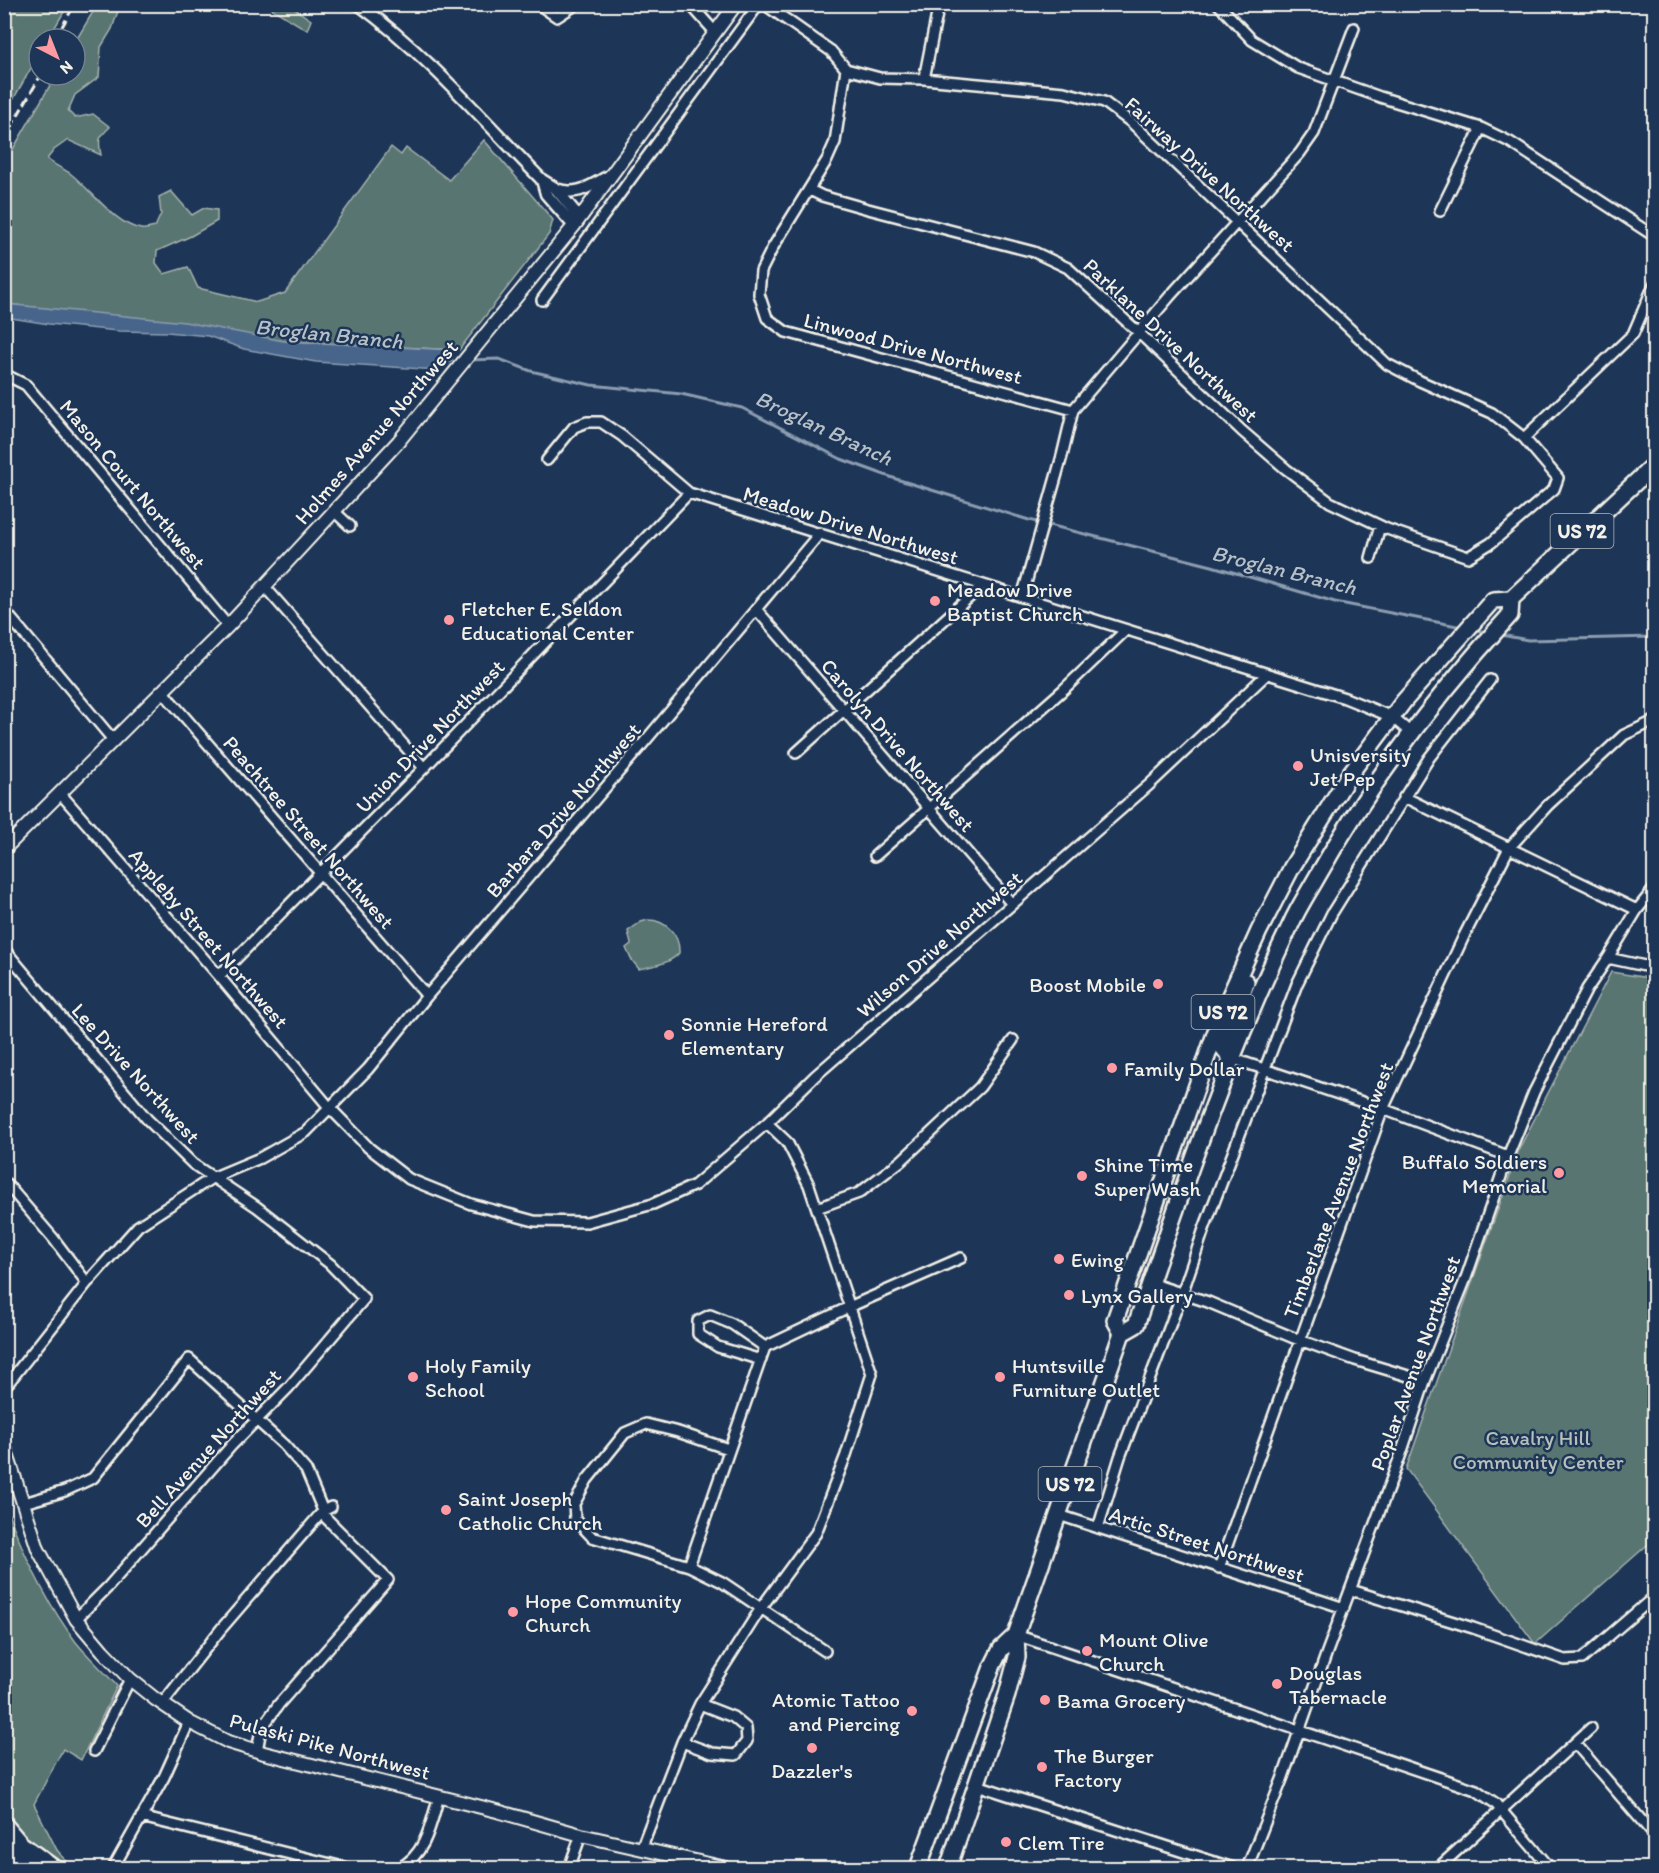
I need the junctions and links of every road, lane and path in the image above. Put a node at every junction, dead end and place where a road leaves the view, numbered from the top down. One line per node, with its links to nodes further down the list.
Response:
1 (358, 4): 17 (street)
2 (538, 4): 3 (street)
3 (577, 4)
4 (690, 4): 11 (street)
5 (736, 4): 11 (main road, Holmes Avenue Northwest)
6 (759, 4): 25 (street)
7 (764, 4): 12 (street)
8 (939, 4): 13 (street)
9 (1218, 4): 14 (street)
10 (1354, 28): 14 (street)
11 (715, 32): 16 (main road, Holmes Avenue Northwest)
12 (846, 69): 13 (street, Fairway Drive Northwest); 19 (street, Linwood Drive Northwest)
13 (924, 79): 21 (street, Fairway Drive Northwest)
14 (1334, 81): 15 (street); 21 (street)
15 (1480, 128): 20 (street); 23 (street)
16 (610, 175): 18 (street); 22 (main road, Holmes Avenue Northwest)
17 (542, 180): 18 (street); 22 (street)
18 (555, 188): 22 (street)
19 (810, 190): 26 (street, Parklane Drive Northwest); 28 (street, Linwood Drive Northwest)
20 (1440, 212)
21 (1238, 221): 26 (street); 29 (street, Fairway Drive Northwest)
22 (577, 222): 33 (main road, Holmes Avenue Northwest)
23 (1654, 236)
24 (1654, 285): 29 (street)
25 (542, 300)
26 (1138, 332): 28 (street); 35 (street, Parklane Drive Northwest)
27 (4, 381): 45 (street, Mason Court Northwest)
28 (1073, 410): 41 (street)
29 (1524, 438): 37 (street, Fairway Drive Northwest)
30 (547, 460): 32 (street, Meadow Drive Northwest)
31 (1654, 465): 42 (highway, US 72)
32 (689, 493): 36 (street, Meadow Drive Northwest); 56 (street, Union Drive Northwest)
33 (335, 512): 34 (street); 40 (main road, Holmes Avenue Northwest)
34 (350, 526)
35 (1380, 526): 37 (street, Parklane Drive Northwest); 38 (street)
36 (820, 533): 39 (street, Meadow Drive Northwest); 43 (street, Barbara Drive Northwest)
37 (1452, 551)
38 (1371, 558)
39 (983, 585): 41 (street, Meadow Drive Northwest); 50 (street)
40 (265, 587): 45 (main road, Holmes Avenue Northwest); 56 (street)
41 (1022, 597): 46 (street, Meadow Drive Northwest)
42 (1511, 599): 51 (highway, US 72); 53 (highway, US 72)
43 (756, 609): 50 (street, Carolyn Drive Northwest); 72 (street, Barbara Drive Northwest)
44 (4, 610): 54 (street)
45 (228, 626): 49 (main road, Holmes Avenue Northwest)
46 (1126, 630): 47 (street, Meadow Drive Northwest); 59 (street)
47 (1267, 674): 51 (street, Meadow Drive Northwest); 65 (street, Wilson Drive Northwest)
48 (1490, 681): 58 (street)
49 (163, 692): 54 (main road, Holmes Avenue Northwest); 63 (street, Peachtree Street Northwest)
50 (843, 710): 55 (street); 59 (street, Carolyn Drive Northwest)
51 (1392, 717): 53 (street, Meadow Drive Northwest); 70 (highway, US 72)
52 (1654, 721): 60 (street, Timberlane Avenue Northwest)
53 (1412, 734): 74 (highway, US 72)
54 (114, 741): 57 (main road, Holmes Avenue Northwest)
55 (796, 753)
56 (424, 768): 63 (street, Union Drive Northwest)
57 (60, 793): 61 (main road, Holmes Avenue Northwest); 71 (street, Appleby Street Northwest)
58 (1404, 797): 60 (street); 75 (street)
59 (929, 809): 62 (street); 65 (street, Carolyn Drive Northwest)
60 (1509, 848): 66 (street); 77 (street, Timberlane Avenue Northwest)
61 (4, 849)
62 (875, 856)
63 (321, 873): 71 (street, Union Drive Northwest); 72 (street, Peachtree Street Northwest)
64 (1654, 889): 66 (street, Poplar Avenue Northwest)
65 (1012, 904): 78 (street, Wilson Drive Northwest)
66 (1637, 910): 68 (street, Poplar Avenue Northwest)
67 (4, 948): 81 (street, Lee Drive Northwest)
68 (1608, 958): 69 (street); 80 (street, Poplar Avenue Northwest)
69 (1654, 968)
70 (1242, 970): 74 (highway); 79 (highway, US 72)
71 (219, 976): 76 (street, Appleby Street Northwest)
72 (427, 996): 76 (street, Barbara Drive Northwest)
73 (1013, 1040): 83 (street)
74 (1231, 1058): 75 (street); 84 (highway, US 72)
75 (1265, 1068): 77 (street); 88 (street)
76 (329, 1107): 78 (street, Wilson Drive Northwest); 81 (street, Barbara Drive Northwest)
77 (1383, 1109): 80 (street); 92 (street, Timberlane Avenue Northwest)
78 (767, 1123): 83 (street)
79 (1175, 1148): 84 (highway); 91 (highway, US 72)
80 (1508, 1156): 95 (street, Poplar Avenue Northwest)
81 (212, 1178): 86 (street, Barbara Drive Northwest); 89 (street, Lee Drive Northwest)
82 (4, 1181): 86 (street)
83 (817, 1208): 90 (street)
84 (1170, 1227): 87 (highway, US 72)
85 (961, 1258): 90 (street)
86 (87, 1283): 96 (street, Barbara Drive Northwest)
87 (1150, 1283): 88 (street); 91 (highway, US 72)
88 (1182, 1294): 92 (street); 103 (street)
89 (364, 1299): 97 (street, Bell Avenue Northwest)
90 (849, 1307): 93 (street); 108 (street)
91 (1122, 1333): 102 (highway, US 72)
92 (1301, 1341): 95 (street); 105 (street, Timberlane Avenue Northwest)
93 (765, 1347): 94 (street); 94 (street)
94 (761, 1360): 99 (street)
95 (1425, 1381): 106 (street, Poplar Avenue Northwest)
96 (4, 1385)
97 (256, 1420): 100 (street); 101 (street); 110 (street, Bell Avenue Northwest)
98 (4, 1444): 100 (main road, Pulaski Pike Northwest)
99 (728, 1449): 104 (street); 104 (street)
100 (24, 1503): 110 (main road, Pulaski Pike Northwest)
101 (327, 1509): 114 (street); 122 (street)
102 (1059, 1515): 103 (street, Artic Street Northwest); 111 (highway, US 72)
103 (1098, 1528): 105 (street, Artic Street Northwest)
104 (689, 1566): 108 (street)
105 (1219, 1568): 109 (street, Artic Street Northwest)
106 (1351, 1590): 107 (street); 109 (street, Poplar Avenue Northwest)
107 (1654, 1597)
108 (761, 1608): 112 (street); 115 (street)
109 (1344, 1608): 118 (street, Poplar Avenue Northwest)
110 (76, 1619): 113 (main road, Pulaski Pike Northwest)
111 (1016, 1635): 118 (street); 123 (highway, US 72); 139 (highway, US 72)
112 (825, 1651)
113 (130, 1679): 114 (main road, Pulaski Pike Northwest); 121 (street)
114 (162, 1704): 116 (main road, Pulaski Pike Northwest)
115 (700, 1704): 119 (street); 119 (street)
116 (189, 1722): 122 (main road, Pulaski Pike Northwest); 126 (street)
117 (1591, 1728): 120 (street)
118 (1299, 1731): 125 (street); 142 (street, Poplar Avenue Northwest)
119 (682, 1742): 130 (street)
120 (1575, 1743): 125 (street); 129 (street)
121 (94, 1751)
122 (257, 1751): 124 (main road, Pulaski Pike Northwest)
123 (977, 1785): 140 (highway, US 72); 141 (street)
124 (439, 1796): 128 (main road, Pulaski Pike Northwest); 136 (street)
125 (1502, 1810): 143 (street); 144 (street)
126 (141, 1817): 134 (street); 135 (street)
127 (4, 1825): 133 (highway)
128 (581, 1835): 130 (main road, Pulaski Pike Northwest); 137 (street)
129 (1654, 1835)
130 (641, 1849): 138 (main road, Pulaski Pike Northwest)
131 (4, 1851): 132 (highway)
132 (43, 1869)
133 (53, 1869)
134 (113, 1869)
135 (347, 1869)
136 (399, 1869)
137 (569, 1869)
138 (726, 1869)
139 (918, 1869)
140 (948, 1869)
141 (1233, 1869)
142 (1247, 1869)
143 (1438, 1869)
144 (1550, 1869)

